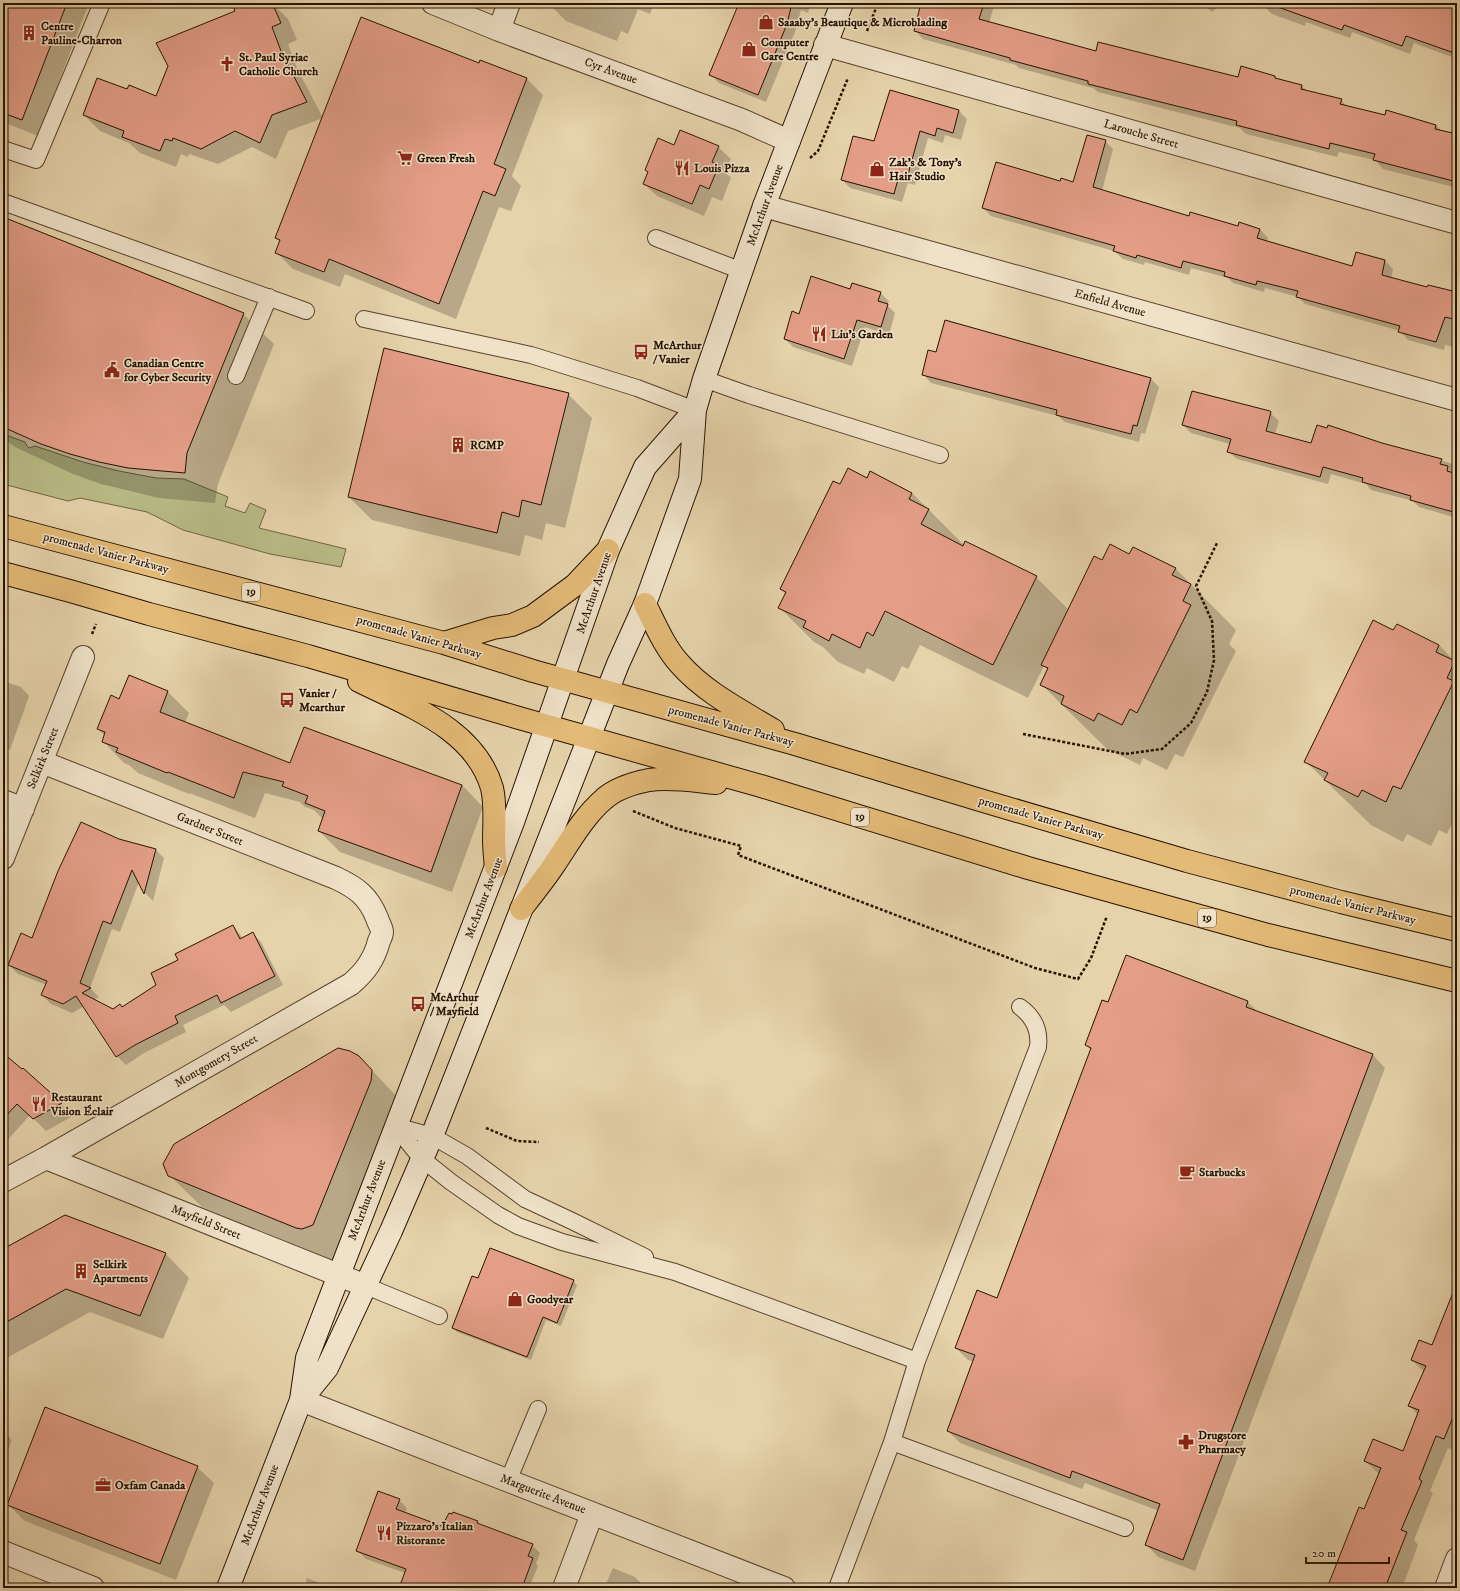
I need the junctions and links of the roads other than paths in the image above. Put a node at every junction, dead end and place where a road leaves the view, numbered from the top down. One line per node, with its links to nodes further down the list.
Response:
1 (102, 3): 8 (lane)
2 (433, 3): 5 (street, Cyr Avenue)
3 (509, 3): 5 (street)
4 (842, 3): 6 (street, McArthur Avenue)
5 (499, 30): 7 (street, Cyr Avenue)
6 (825, 45): 7 (street, McArthur Avenue); 11 (street, Larouche Street)
7 (789, 141): 10 (street, McArthur Avenue)
8 (3, 149)
9 (3, 202): 14 (lane)
10 (764, 206): 13 (street, McArthur Avenue); 19 (street, Enfield Avenue)
11 (1457, 223)
12 (656, 238): 13 (lane)
13 (742, 271): 18 (street, McArthur Avenue)
14 (269, 297): 15 (lane); 17 (lane)
15 (306, 311)
16 (364, 319): 20 (lane)
17 (236, 376)
18 (704, 379): 20 (street, McArthur Avenue); 21 (lane)
19 (1457, 400)
20 (695, 410): 23 (street, McArthur Avenue); 25 (street, McArthur Avenue)
21 (940, 455)
22 (3, 526): 26 (main road, promenade Vanier Parkway / 19)
23 (608, 550): 26 (main road); 29 (street, McArthur Avenue)
24 (3, 573): 27 (main road, 19)
25 (645, 604): 30 (street, McArthur Avenue); 33 (main road)
26 (444, 643): 29 (main road, promenade Vanier Parkway / 19)
27 (308, 656): 31 (main road, 19); 38 (main road)
28 (84, 657): 34 (street, Selkirk Street)
29 (564, 679): 30 (main road, promenade Vanier Parkway / 19); 31 (street, McArthur Avenue)
30 (607, 692): 32 (street, McArthur Avenue); 33 (main road, promenade Vanier Parkway / 19)
31 (548, 726): 32 (main road, 19); 38 (street, McArthur Avenue)
32 (590, 737): 35 (main road, 19); 40 (street, McArthur Avenue)
33 (795, 744): 41 (main road, promenade Vanier Parkway / 19)
34 (42, 762): 36 (street, Selkirk Street); 39 (street, Gardner Street)
35 (761, 786): 40 (main road); 42 (main road, 19)
36 (13, 805): 37 (street, Selkirk Street)
37 (3, 858)
38 (496, 867): 44 (street, McArthur Avenue)
39 (372, 906): 46 (street, Montgomery Street)
40 (521, 909): 45 (street, McArthur Avenue)
41 (1457, 930)
42 (1457, 981)
43 (1020, 1007): 53 (lane)
44 (395, 1126): 45 (lane); 47 (lane); 50 (street, McArthur Avenue)
45 (432, 1136): 47 (street, McArthur Avenue); 49 (lane)
46 (46, 1158): 48 (street, Montgomery Street); 50 (street, Mayfield Street)
47 (421, 1158): 49 (lane); 51 (street, McArthur Avenue)
48 (3, 1181)
49 (675, 1272): 53 (lane)
50 (338, 1276): 51 (street, Mayfield Street); 54 (street, McArthur Avenue)
51 (366, 1286): 52 (lane); 54 (street, McArthur Avenue)
52 (439, 1316)
53 (917, 1361): 56 (lane)
54 (301, 1400): 57 (street, Marguerite Avenue); 63 (street, McArthur Avenue)
55 (538, 1410): 57 (lane)
56 (892, 1442): 59 (lane); 66 (lane)
57 (508, 1481): 58 (street, Marguerite Avenue)
58 (592, 1514): 64 (street); 65 (street, Marguerite Avenue)
59 (1125, 1528)
60 (3, 1552): 62 (street)
61 (1457, 1559): 67 (street)
62 (93, 1588)
63 (228, 1588)
64 (564, 1588)
65 (784, 1588)
66 (837, 1588)
67 (1446, 1588)

